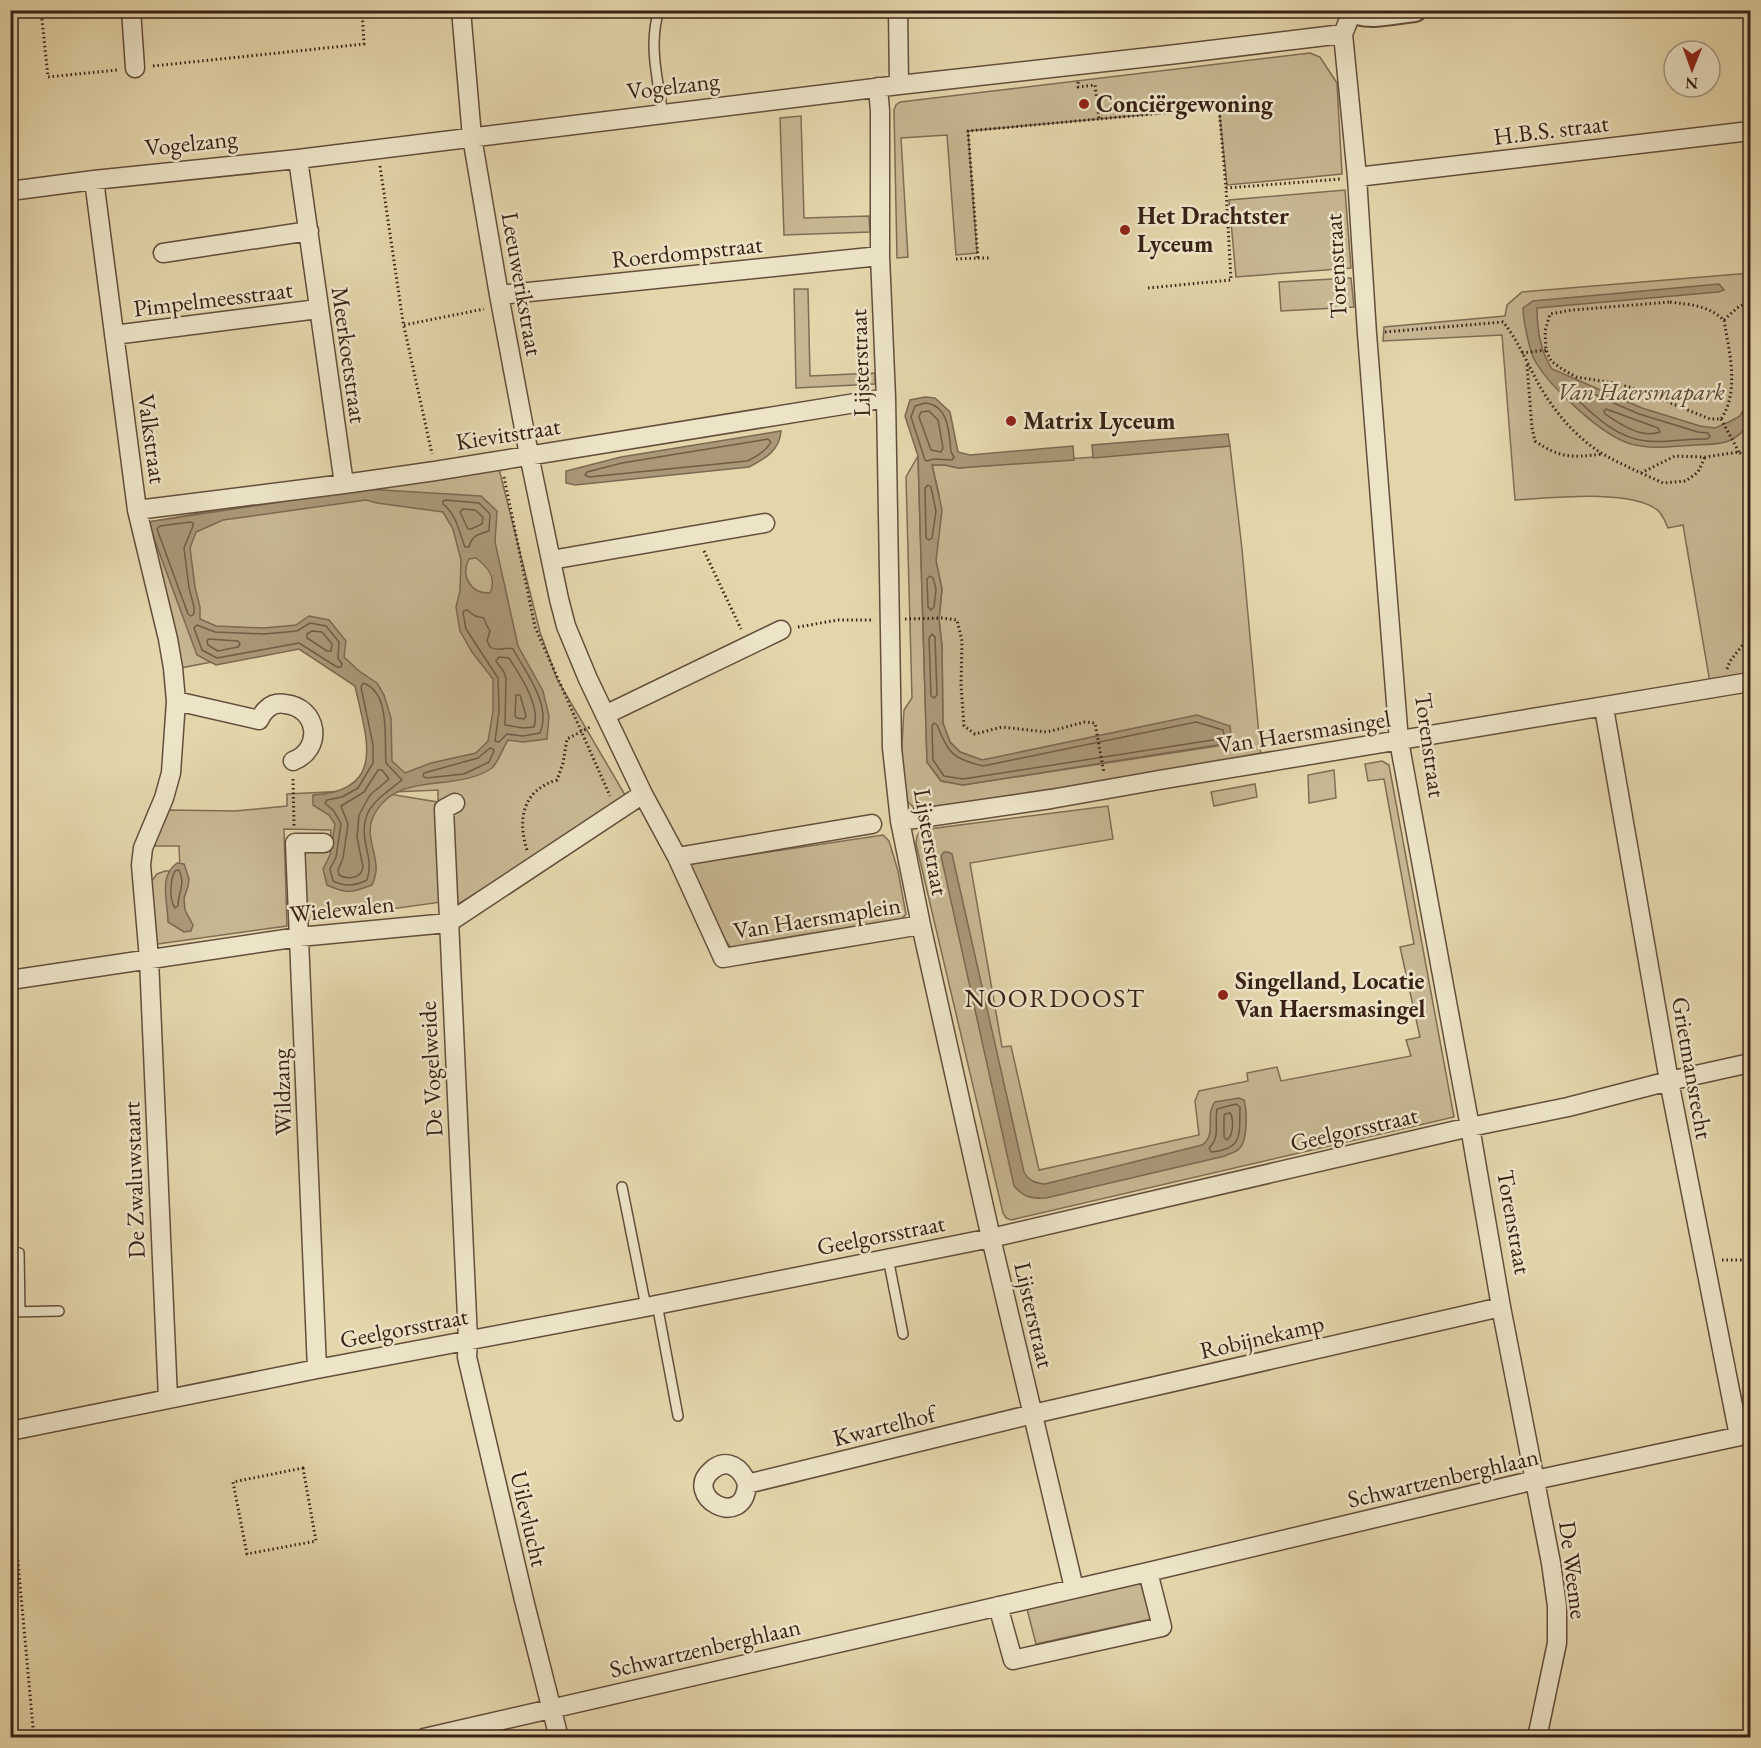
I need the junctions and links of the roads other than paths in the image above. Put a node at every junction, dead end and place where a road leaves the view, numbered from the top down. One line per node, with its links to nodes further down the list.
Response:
1 (131, 10): 9 (street)
2 (506, 10): 7 (lane, Leeuwerikstraat)
3 (659, 10): 12 (lane)
4 (898, 10): 10 (street)
5 (1415, 10): 6 (street)
6 (1351, 11): 8 (street, Torenstraat)
7 (461, 12): 14 (street, Leeuwerikstraat)
8 (1343, 34): 10 (street, Vogelzang); 16 (street, Torenstraat)
9 (135, 68)
10 (899, 85): 11 (street, Vogelzang)
11 (878, 87): 12 (street, Vogelzang); 21 (street, Lijsterstraat)
12 (663, 115): 14 (street, Vogelzang)
13 (1750, 131): 16 (street, H.B.S. straat)
14 (472, 138): 15 (street, Vogelzang); 22 (street, Leeuwerikstraat)
15 (298, 159): 17 (street, Vogelzang); 19 (street, Meerkoetstraat)
16 (1357, 177): 36 (street, Torenstraat)
17 (94, 180): 18 (street, Vogelzang); 24 (street, Valkstraat)
18 (10, 191)
19 (309, 231): 20 (street); 23 (street, Meerkoetstraat)
20 (163, 253)
21 (879, 256): 22 (street, Roerdompstraat); 25 (street, Lijsterstraat)
22 (500, 301): 26 (street, Leeuwerikstraat)
23 (318, 309): 24 (street, Pimpelmeesstraat); 27 (street, Meerkoetstraat)
24 (114, 335): 28 (street, Valkstraat)
25 (886, 398): 26 (street, Kievitstraat); 40 (street, Lijsterstraat)
26 (529, 455): 27 (street, Kievitstraat); 30 (street, Leeuwerikstraat)
27 (344, 484): 28 (street, Kievitstraat)
28 (137, 510): 33 (street, Valkstraat)
29 (765, 523): 30 (street)
30 (551, 560): 35 (street, Leeuwerikstraat)
31 (781, 630): 35 (street)
32 (1750, 682): 34 (street, Van Haersmasingel)
33 (176, 701): 37 (street); 47 (street, Valkstraat)
34 (1604, 708): 36 (street, Van Haersmasingel); 50 (street, Grietmansrecht)
35 (606, 717): 38 (street, Leeuwerikstraat)
36 (1399, 741): 40 (street, Van Haersmasingel); 51 (street, Torenstraat)
37 (293, 761)
38 (643, 794): 43 (street, Van Haersmaplein); 44 (street, Wielewalen)
39 (455, 802): 44 (street, De Vogelweide)
40 (900, 821): 45 (street, Lijsterstraat)
41 (872, 824): 43 (street)
42 (324, 843): 46 (street, Wildzang)
43 (677, 857): 45 (street, Van Haersmaplein)
44 (448, 923): 46 (street, Wielewalen); 61 (street, De Vogelweide)
45 (921, 925): 53 (street, Lijsterstraat)
46 (299, 937): 47 (street, Wielewalen); 62 (street, Wildzang)
47 (149, 959): 48 (street, Wielewalen); 63 (street, De Zwaluwstaart)
48 (10, 980)
49 (1750, 1063): 50 (street, Geelgorsstraat)
50 (1669, 1081): 51 (street, Geelgorsstraat); 67 (street, Grietmansrecht)
51 (1470, 1127): 53 (street, Geelgorsstraat); 57 (street, Torenstraat)
52 (622, 1187): 56 (lane)
53 (991, 1238): 55 (street, Geelgorsstraat); 64 (street, Lijsterstraat)
54 (10, 1251): 59 (lane)
55 (888, 1257): 56 (street, Geelgorsstraat); 60 (lane)
56 (652, 1305): 61 (street, Geelgorsstraat); 65 (lane)
57 (1501, 1307): 64 (street, Robijnekamp); 68 (street, Torenstraat)
58 (59, 1311): 59 (lane)
59 (15, 1312)
60 (903, 1334)
61 (468, 1340): 62 (street, Geelgorsstraat); 73 (street, Uilevlucht)
62 (317, 1369): 63 (street, Geelgorsstraat)
63 (168, 1399): 66 (street, Geelgorsstraat)
64 (1033, 1414): 69 (street, Kwartelhof); 71 (street, Lijsterstraat)
65 (678, 1416)
66 (15, 1430)
67 (1745, 1435): 68 (street, Schwartzenberghlaan)
68 (1535, 1480): 70 (street, Schwartzenberghlaan); 76 (street, De Weeme)
69 (747, 1484)
70 (1148, 1572): 71 (street, Schwartzenberghlaan); 72 (street)
71 (1074, 1588): 72 (street, Schwartzenberghlaan)
72 (998, 1606): 73 (street, Schwartzenberghlaan)
73 (553, 1707): 74 (street, Schwartzenberghlaan); 75 (street, Uilevlucht)
74 (424, 1737)
75 (559, 1737)
76 (1537, 1737)

